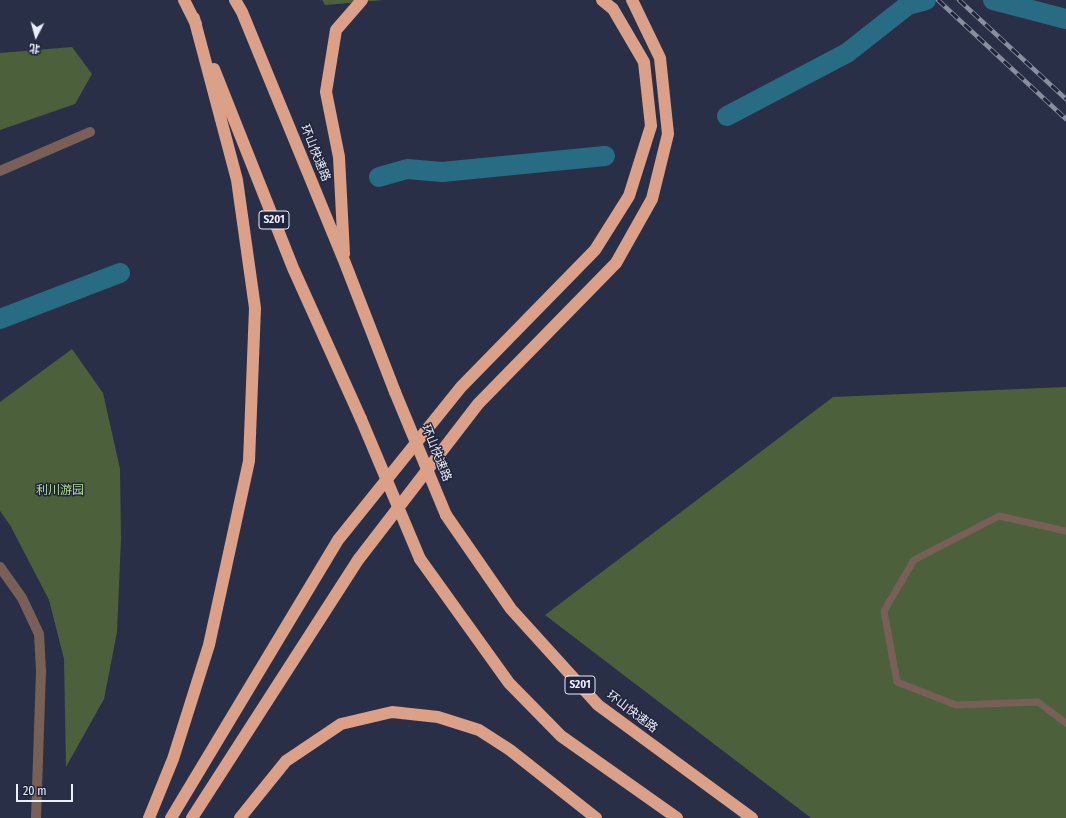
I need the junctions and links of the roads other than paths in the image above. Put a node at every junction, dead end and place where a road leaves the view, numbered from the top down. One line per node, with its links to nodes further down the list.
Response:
1 (184, 0): 6 (highway, S201)
2 (235, 0): 9 (highway, 环山快速路 / S201)
3 (362, 0): 9 (highway)
4 (602, 0): 15 (highway)
5 (632, 0): 16 (highway)
6 (194, 18): 14 (highway); 19 (highway, S201, bridge)
7 (90, 132): 8 (street)
8 (0, 171)
9 (345, 263): 20 (highway, 环山快速路 / S201, bridge)
10 (1066, 531): 12 (lane)
11 (0, 567): 13 (street)
12 (1066, 723)
13 (36, 818)
14 (149, 818)
15 (171, 818)
16 (192, 818)
17 (240, 818): 18 (highway)
18 (596, 818)
19 (677, 818)
20 (752, 818)

